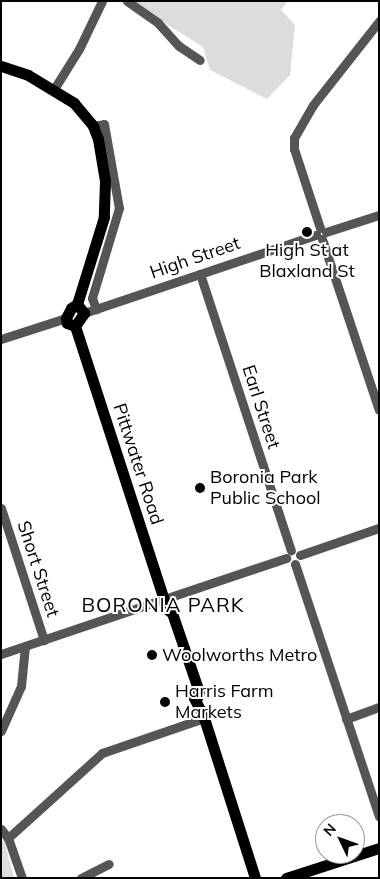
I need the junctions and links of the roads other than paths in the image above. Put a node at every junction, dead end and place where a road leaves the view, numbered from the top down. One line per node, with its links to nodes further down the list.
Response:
1 (102, 1): 6 (street)
2 (127, 1): 4 (street)
3 (379, 21): 9 (street)
4 (200, 60)
5 (1, 66): 6 (main road)
6 (54, 89): 7 (main road)
7 (93, 126): 11 (main road); 12 (street)
8 (379, 215): 9 (street, High Street)
9 (321, 233): 10 (street, High Street); 15 (street)
10 (200, 274): 12 (street, High Street); 18 (street, Earl Street)
11 (80, 309): 12 (street, High Street); 13 (main road)
12 (96, 309)
13 (71, 322): 14 (street); 19 (main road, Pittwater Road)
14 (1, 339)
15 (379, 410)
16 (1, 508): 20 (street, Short Street)
17 (379, 528): 18 (street)
18 (292, 554): 19 (street); 25 (street)
19 (164, 600): 20 (street); 24 (main road, Pittwater Road)
20 (44, 640): 21 (street)
21 (25, 646): 22 (street); 26 (street)
22 (1, 654)
23 (379, 707): 25 (street)
24 (204, 718): 29 (street); 34 (main road, Pittwater Road)
25 (346, 719): 27 (street)
26 (1, 731)
27 (379, 816)
28 (1, 829): 29 (street)
29 (8, 838): 32 (street)
30 (379, 848): 35 (main road)
31 (109, 864): 33 (street)
32 (22, 878)
33 (81, 878)
34 (255, 878)
35 (286, 878)

